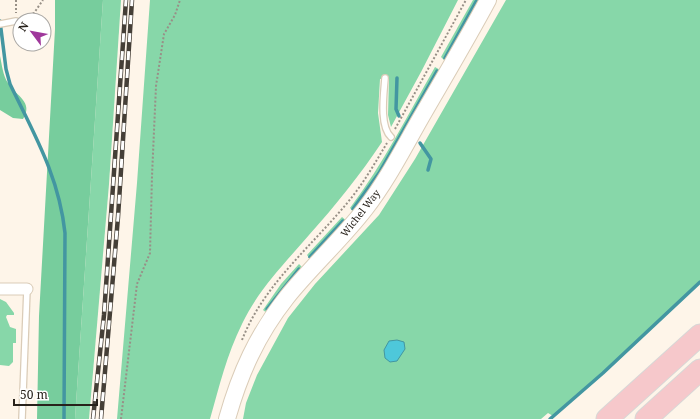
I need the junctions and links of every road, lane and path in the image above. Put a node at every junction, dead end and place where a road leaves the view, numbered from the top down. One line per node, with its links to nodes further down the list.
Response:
1 (16, 0): 6 (path)
2 (43, 0): 7 (path)
3 (180, 0): 18 (path)
4 (466, 0): 11 (path)
5 (488, 0): 19 (street, Wichel Way)
6 (16, 12)
7 (35, 12)
8 (12, 22): 9 (lane)
9 (2, 23)
10 (386, 78): 11 (lane)
11 (391, 137): 15 (path)
12 (0, 288): 13 (street)
13 (27, 289): 17 (lane)
14 (700, 335): 20 (highway)
15 (240, 345)
16 (700, 370): 21 (highway)
17 (22, 419)
18 (121, 419)
19 (227, 419)
20 (607, 419)
21 (646, 419)

